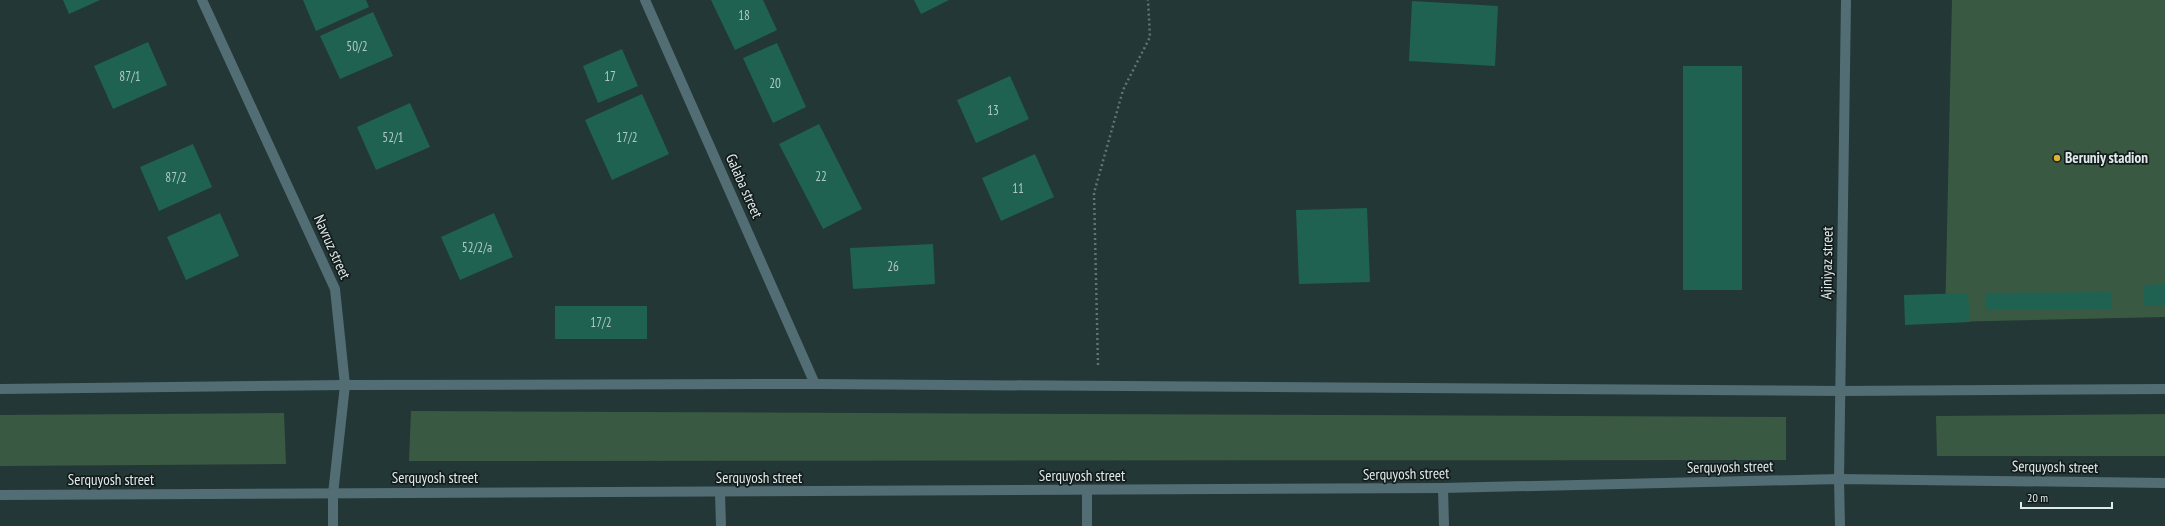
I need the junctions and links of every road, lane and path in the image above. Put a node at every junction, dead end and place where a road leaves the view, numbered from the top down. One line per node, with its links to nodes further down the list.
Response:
1 (202, 0): 6 (street, Navruz street)
2 (645, 0): 5 (street, Galaba street)
3 (1148, 0): 7 (path)
4 (1846, 0): 10 (street, Ajiniyaz street)
5 (815, 384): 6 (street); 7 (street)
6 (345, 385): 8 (street); 16 (street, Navruz street)
7 (1098, 386): 10 (street)
8 (0, 389)
9 (2165, 389): 10 (street)
10 (1841, 391): 11 (street, Ajiniyaz street)
11 (1839, 479): 12 (street, Serquyosh street); 13 (street, Serquyosh street); 22 (street, Ajiniyaz street)
12 (2165, 483)
13 (1443, 488): 14 (street, Serquyosh street); 21 (street)
14 (1087, 491): 15 (street, Serquyosh street); 20 (street)
15 (720, 493): 16 (street, Serquyosh street); 19 (street)
16 (333, 494): 17 (street, Serquyosh street); 18 (street, Navruz street)
17 (0, 495)
18 (333, 526)
19 (721, 526)
20 (1087, 526)
21 (1444, 526)
22 (1840, 526)

